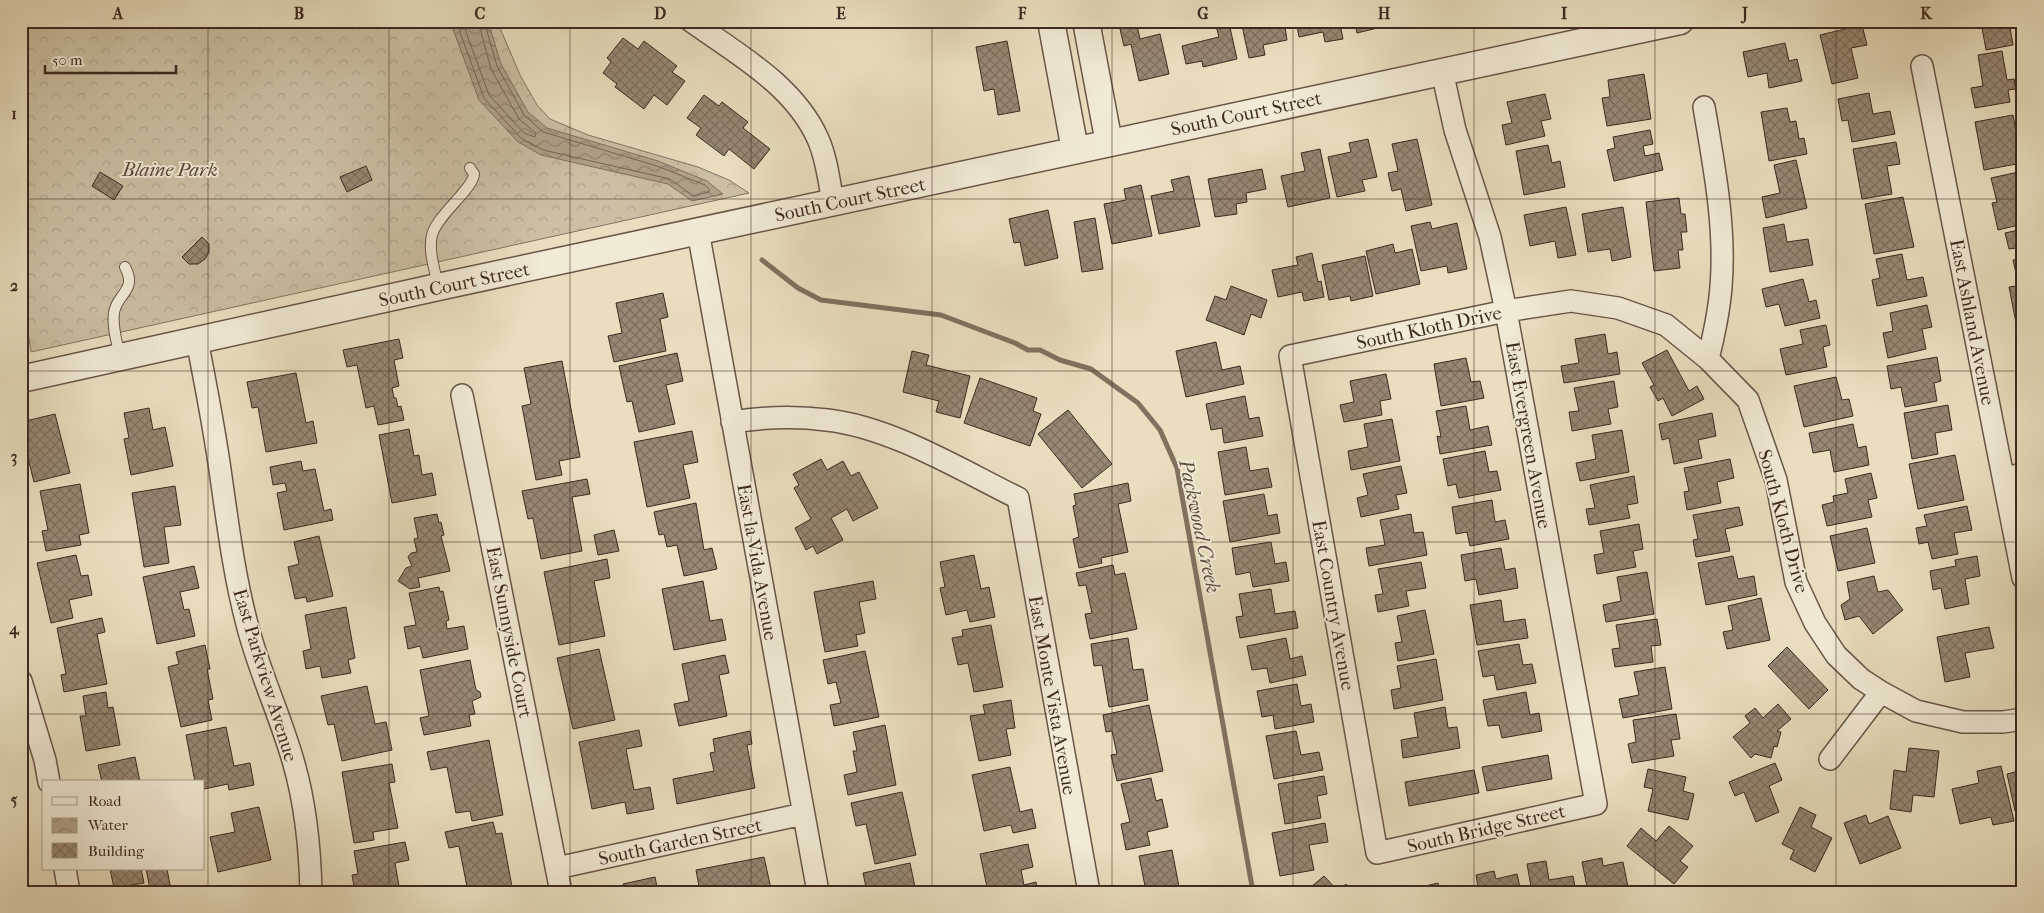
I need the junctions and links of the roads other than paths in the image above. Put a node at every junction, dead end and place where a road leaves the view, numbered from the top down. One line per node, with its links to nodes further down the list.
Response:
1 (691, 21): 11 (street)
2 (1051, 21): 9 (street)
3 (1086, 21): 8 (street)
4 (1680, 21): 6 (street, South Court Street)
5 (1922, 66): 23 (street, East Ashland Avenue)
6 (1442, 71): 8 (street, South Court Street); 15 (street, East Evergreen Avenue)
7 (1704, 107): 19 (street)
8 (1109, 143): 9 (street, South Court Street)
9 (1075, 150): 11 (street, South Court Street)
10 (470, 168): 14 (lane)
11 (833, 202): 12 (street, South Court Street)
12 (698, 232): 14 (street, South Court Street); 22 (street, East la Vida Avenue)
13 (125, 267): 17 (lane)
14 (438, 287): 16 (street, South Court Street)
15 (1506, 311): 18 (street, South Kloth Drive); 19 (street, South Kloth Drive); 30 (street, East Evergreen Avenue)
16 (197, 340): 17 (street, South Court Street); 36 (street, East Parkview Avenue)
17 (120, 356): 20 (street, South Court Street)
18 (1290, 356): 32 (street, East Country Avenue)
19 (1708, 359): 26 (street, South Kloth Drive)
20 (21, 379)
21 (462, 395): 33 (street, East Sunnyside Court)
22 (732, 422): 31 (street, East la Vida Avenue); 39 (street, East Monte Vista Avenue)
23 (2013, 476): 24 (street, East Ashland Avenue)
24 (2023, 578)
25 (21, 681): 29 (street)
26 (1881, 692): 27 (street, South Kloth Drive); 28 (street)
27 (2023, 719)
28 (1830, 759)
29 (49, 780)
30 (1596, 804): 32 (street, South Bridge Street)
31 (803, 814): 33 (street, South Garden Street); 38 (street, East la Vida Avenue)
32 (1377, 853)
33 (557, 868): 37 (street, East Sunnyside Court)
34 (65, 870): 35 (street)
35 (69, 892)
36 (311, 892)
37 (561, 892)
38 (818, 892)
39 (1089, 892)

